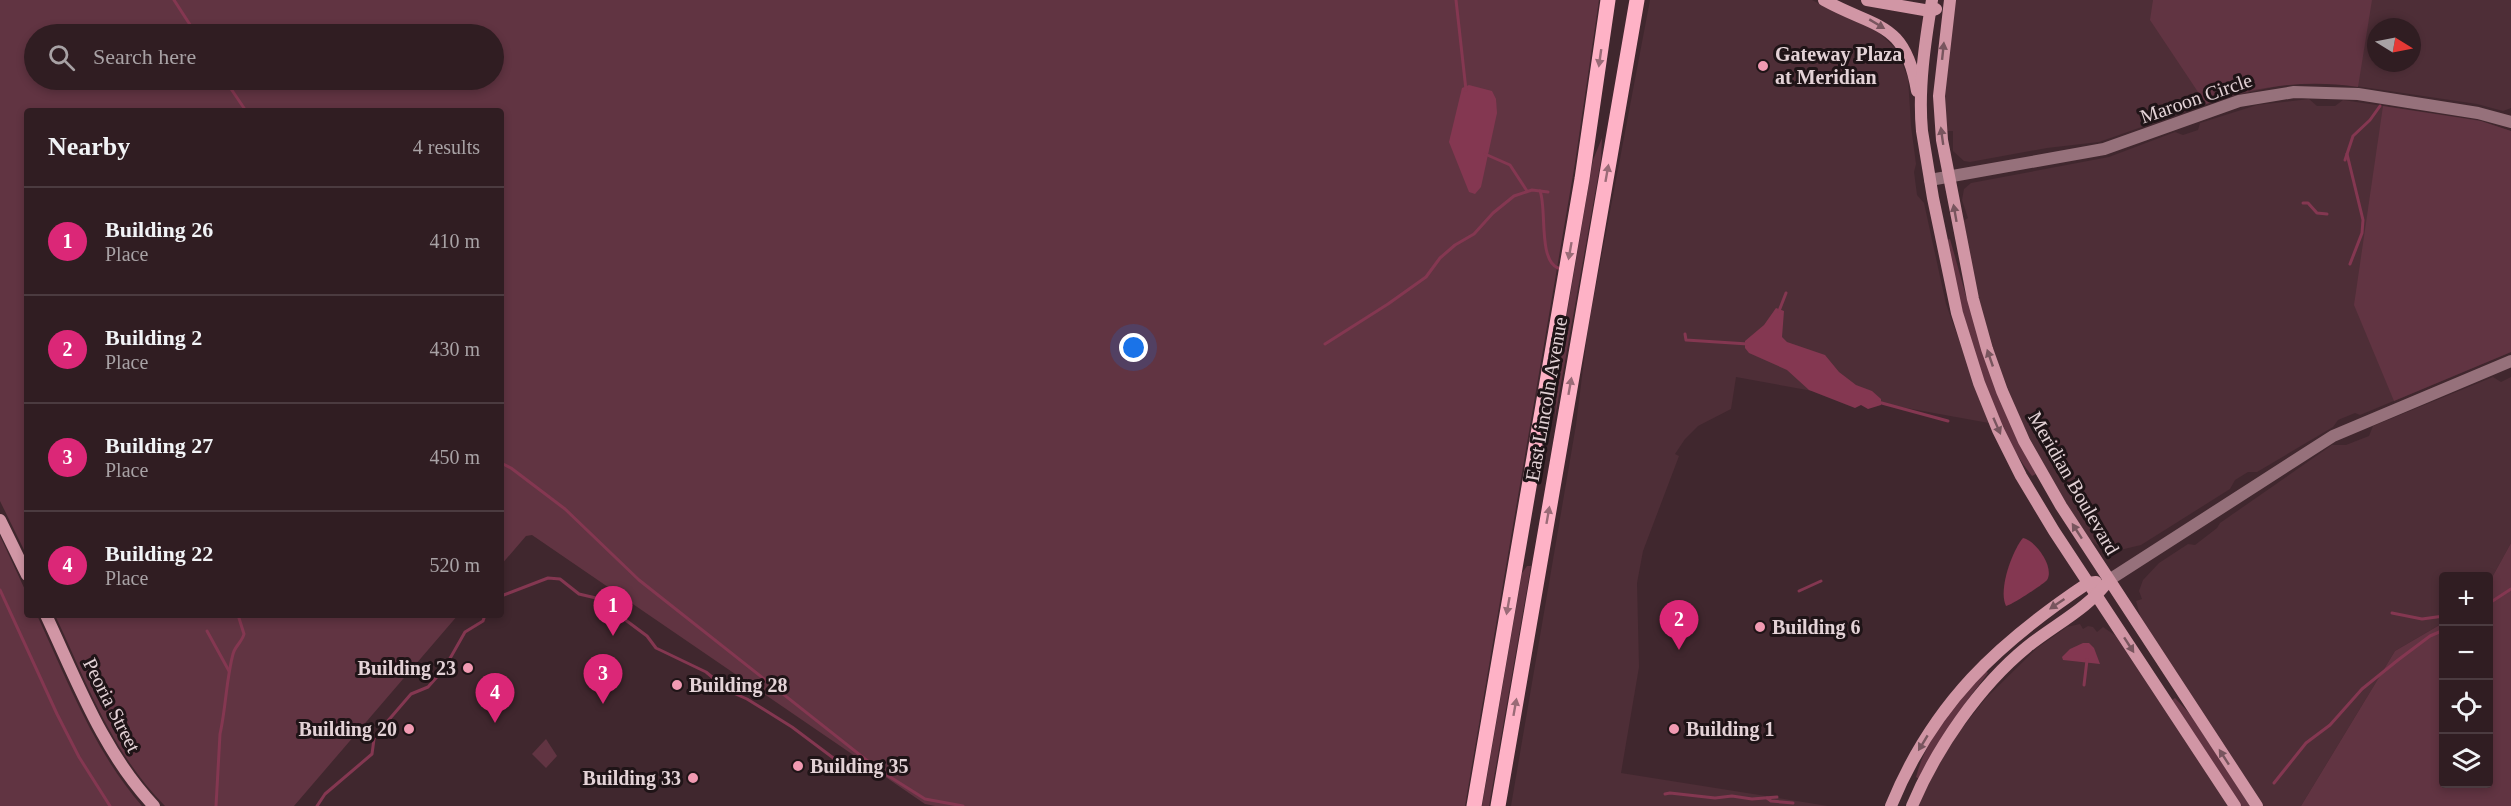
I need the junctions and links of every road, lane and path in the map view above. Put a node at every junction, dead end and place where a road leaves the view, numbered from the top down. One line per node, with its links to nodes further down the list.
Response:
1 (1608, 0): 20 (main road, East Lincoln Avenue, one-way to 20)
2 (1637, 0): 18 (main road, East Lincoln Avenue, one-way to 2)
3 (1824, 0): 7 (main road, one-way to 7)
4 (1867, 0): 6 (main road)
5 (1947, 2): 6 (main road); 9 (main road, Meridian Boulevard, one-way to 5)
6 (1931, 6): 7 (main road, Meridian Boulevard)
7 (1920, 112): 10 (main road, Meridian Boulevard)
8 (2511, 122): 9 (street, Maroon Circle)
9 (1948, 177): 10 (street, Maroon Circle); 14 (main road, Meridian Boulevard, one-way to 9)
10 (1930, 180): 15 (main road, Meridian Boulevard, one-way to 15)
11 (2511, 361): 14 (street)
12 (0, 520): 13 (main road)
13 (24, 569)
14 (2109, 580): 15 (main road); 16 (main road); 26 (main road, Meridian Boulevard, one-way to 14)
15 (2088, 583): 16 (main road, Meridian Boulevard); 23 (main road, one-way to 23)
16 (2097, 596): 24 (main road); 25 (main road, Meridian Boulevard, one-way to 25)
17 (47, 618): 19 (main road, Peoria Street)
18 (1510, 739): 21 (main road, East Lincoln Avenue); 22 (main road)
19 (154, 806)
20 (1474, 806)
21 (1498, 806)
22 (1508, 806)
23 (1891, 806)
24 (1912, 806)
25 (2235, 806)
26 (2257, 806)

